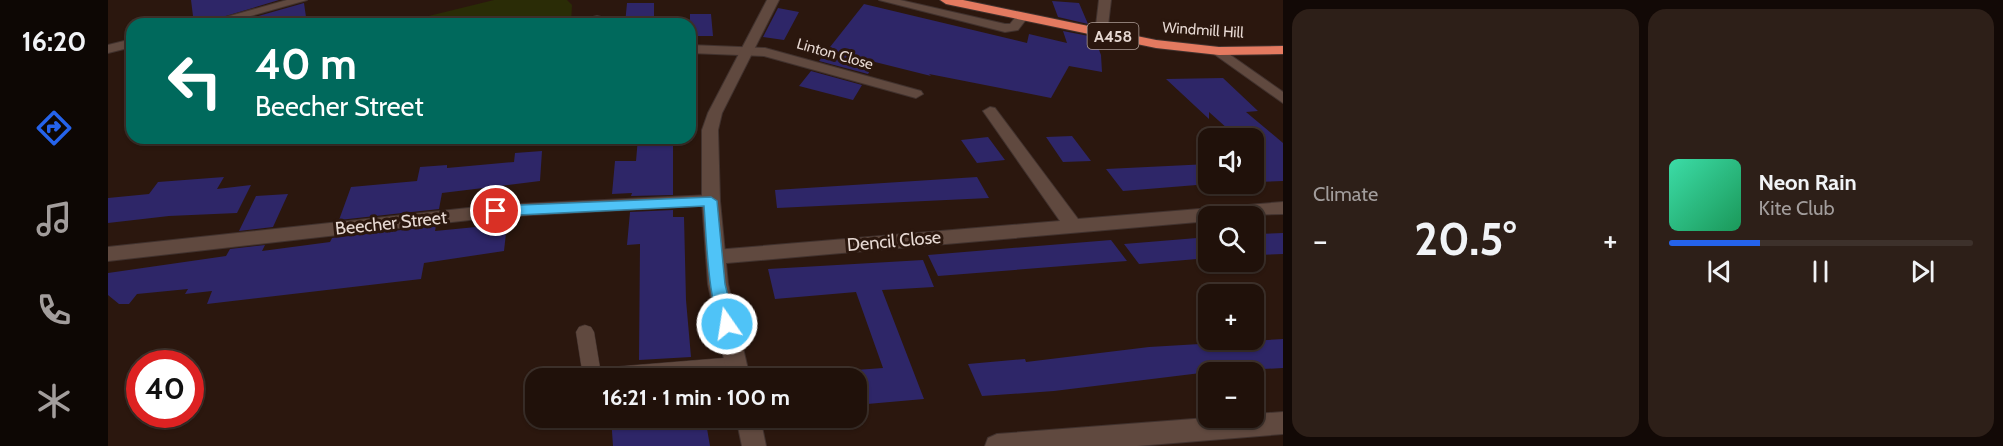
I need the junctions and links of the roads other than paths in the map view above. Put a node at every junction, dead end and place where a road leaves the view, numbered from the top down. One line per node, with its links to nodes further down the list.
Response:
1 (301, 0): 6 (street)
2 (773, 0): 13 (street)
3 (885, 0): 7 (street)
4 (946, 0): 7 (highway, Windmill Hill / A458)
5 (1105, 0): 9 (street)
6 (288, 2): 8 (street)
7 (1022, 17): 9 (highway, Windmill Hill / A458)
8 (229, 18)
9 (1101, 34): 15 (highway, Windmill Hill / A458)
10 (126, 44): 11 (street)
11 (108, 49)
12 (696, 49): 13 (street, Linton Close)
13 (745, 50): 16 (street, Linton Close); 19 (street)
14 (1283, 50): 15 (highway, Windmill Hill / A458)
15 (1219, 51): 17 (street)
16 (916, 94)
17 (1283, 99)
18 (990, 111): 21 (street)
19 (711, 201): 22 (street, Beecher Street); 23 (street)
20 (1283, 208): 21 (street, Dencil Close)
21 (1073, 226): 23 (street, Dencil Close)
22 (108, 254)
23 (716, 257): 26 (street)
24 (585, 332): 25 (lane)
25 (591, 368)
26 (737, 368)
27 (1283, 423): 30 (street)
28 (750, 428): 29 (street)
29 (754, 446)
30 (997, 446)

